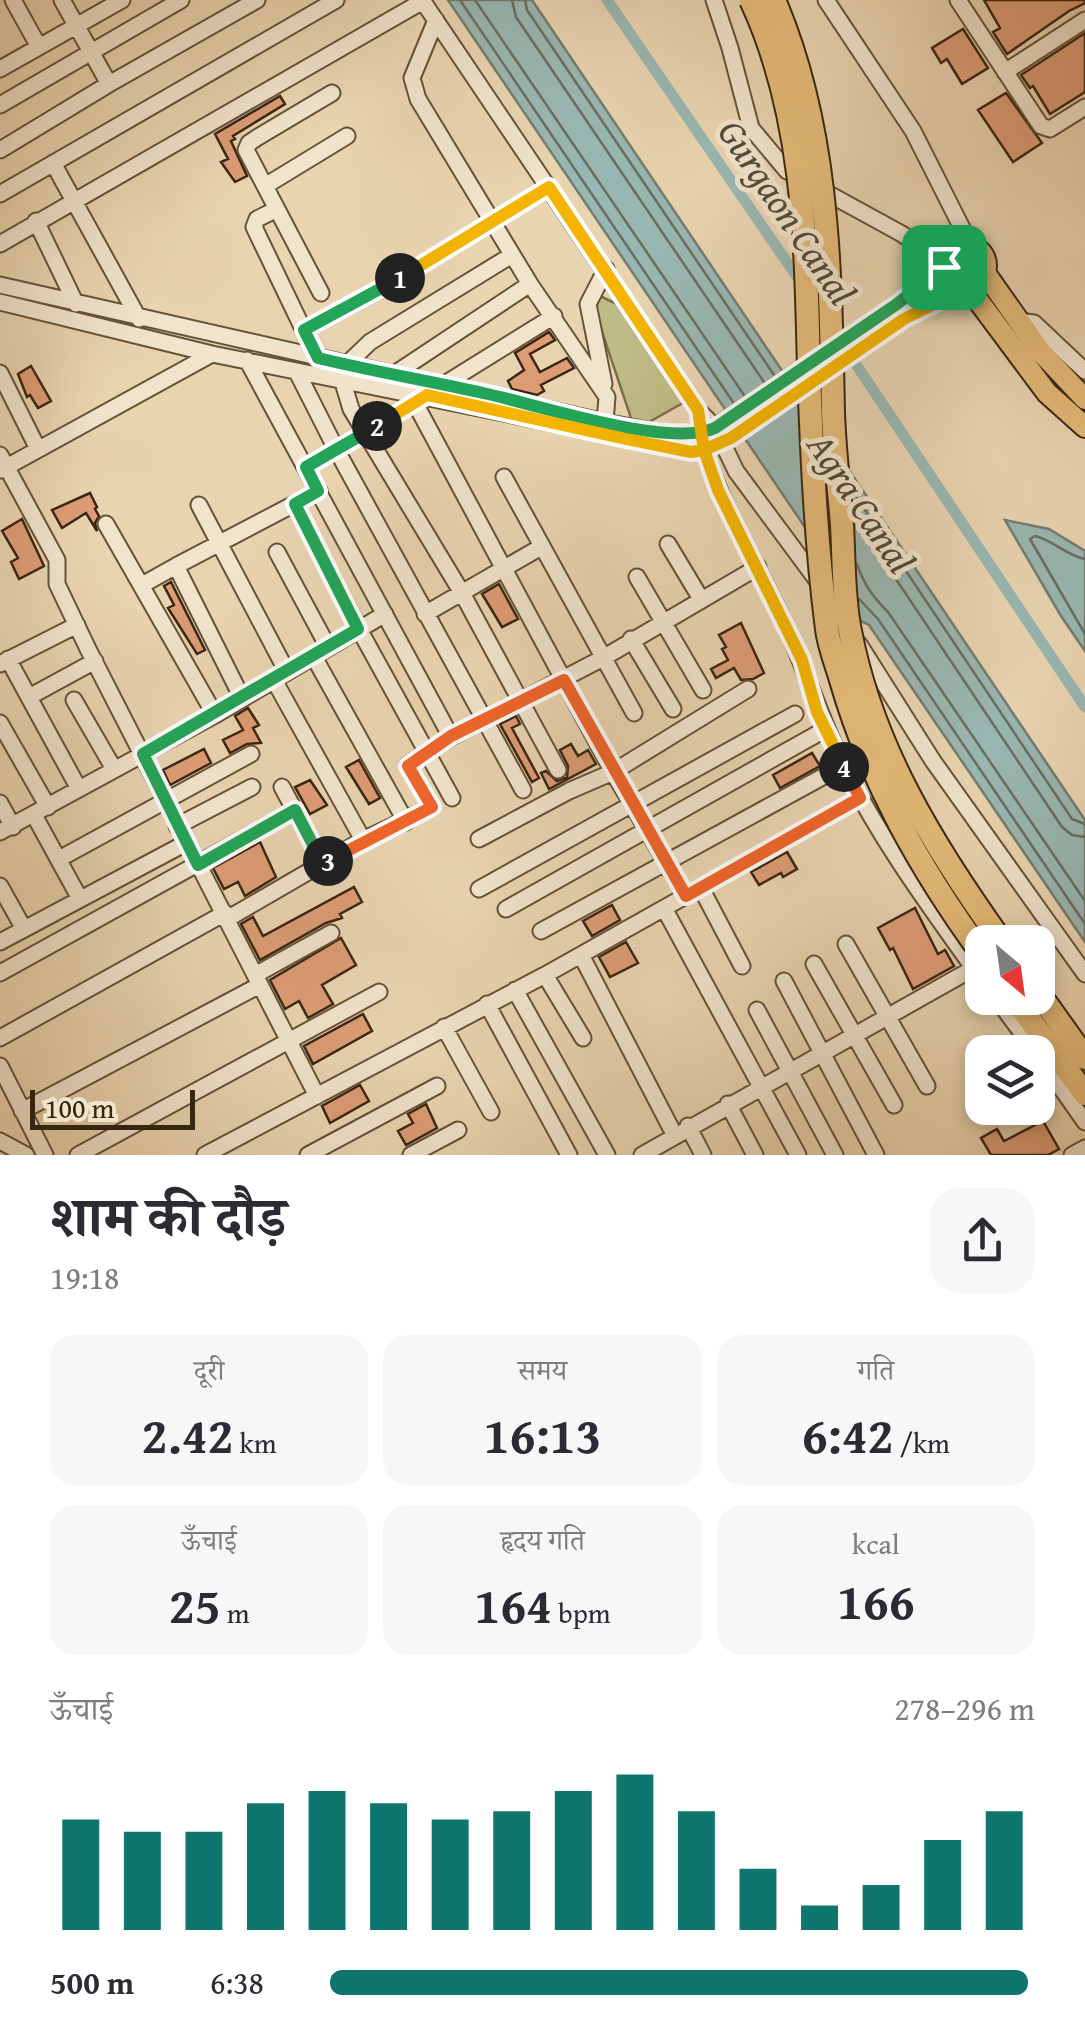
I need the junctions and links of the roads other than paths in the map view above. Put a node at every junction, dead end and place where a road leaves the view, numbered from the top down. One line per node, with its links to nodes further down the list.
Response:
1 (13, 0): 16 (street)
2 (62, 0): 15 (street)
3 (181, 0): 17 (street)
4 (257, 0): 20 (street)
5 (336, 0): 26 (street)
6 (422, 0): 13 (street); 30 (street)
7 (714, 0): 37 (street)
8 (751, 0): 153 (highway, bridge)
9 (774, 0): 149 (highway, bridge)
10 (826, 0): 35 (street)
11 (115, 2): 15 (street)
12 (966, 3): 19 (street)
13 (436, 20): 28 (street); 33 (street)
14 (1085, 20): 19 (street)
15 (76, 26): 16 (street); 17 (street)
16 (39, 47): 18 (street)
17 (90, 50): 20 (street); 22 (street)
18 (0, 69)
19 (1005, 72): 23 (street)
20 (108, 84): 25 (street)
21 (332, 93): 27 (street)
22 (0, 105)
23 (1085, 107)
24 (347, 136): 27 (street)
25 (0, 150)
26 (54, 164): 29 (street); 30 (street)
27 (265, 186): 31 (street)
28 (549, 187): 33 (street); 38 (street)
29 (0, 194)
30 (74, 199): 32 (street); 47 (street)
31 (277, 209): 42 (street); 50 (street)
32 (36, 221): 34 (street); 44 (street)
33 (493, 224): 36 (street); 50 (street)
34 (0, 244)
35 (972, 246): 37 (main road); 39 (main road)
36 (512, 256): 40 (street); 57 (street)
37 (944, 264): 39 (main road); 45 (street)
38 (606, 269): 60 (street); 66 (street)
39 (976, 280): 45 (street); 48 (main road); 64 (main road)
40 (530, 284): 46 (street); 58 (street)
41 (0, 285): 44 (street)
42 (321, 293)
43 (5, 304): 49 (street); 51 (street)
44 (76, 304): 47 (street)
45 (900, 312): 66 (street, bridge)
46 (554, 316): 59 (street); 60 (street)
47 (139, 319): 52 (street)
48 (1018, 320): 54 (street); 62 (main road)
49 (1, 321)
50 (304, 330): 52 (street)
51 (212, 354): 53 (street); 67 (street)
52 (318, 358): 57 (street)
53 (247, 360): 56 (street); 70 (street)
54 (1085, 371)
55 (0, 372): 67 (street)
56 (297, 372): 57 (street); 68 (street)
57 (344, 372): 58 (street); 61 (street); 65 (street)
58 (393, 375): 59 (street)
59 (443, 385): 63 (street)
60 (608, 397): 63 (street)
61 (421, 399): 65 (street); 66 (street); 82 (street)
62 (1085, 399)
63 (605, 422): 66 (street)
64 (1085, 427)
65 (366, 432): 68 (street); 85 (street)
66 (716, 436): 81 (street); 161 (street)
67 (38, 449): 69 (street)
68 (336, 449): 70 (street); 88 (street)
69 (2, 464): 90 (street)
70 (306, 467): 72 (street)
71 (504, 477): 78 (street)
72 (318, 491): 73 (street); 87 (street)
73 (295, 504): 77 (street); 91 (street)
74 (199, 505): 77 (street)
75 (106, 524): 84 (street)
76 (668, 544): 86 (street)
77 (220, 545): 80 (street); 97 (street)
78 (541, 547): 82 (street); 94 (street)
79 (277, 552): 93 (street)
80 (176, 566): 84 (street); 102 (street)
81 (758, 566): 86 (street); 125 (street)
82 (503, 570): 85 (street); 98 (street)
83 (638, 577): 89 (street)
84 (142, 585): 108 (street)
85 (462, 593): 88 (street); 104 (street)
86 (701, 600): 89 (street)
87 (385, 614): 91 (street); 112 (street)
88 (426, 614): 109 (street)
89 (662, 622): 92 (street); 100 (street)
90 (77, 625): 95 (street); 96 (street)
91 (358, 629): 93 (street); 115 (street)
92 (632, 639): 94 (street); 105 (street)
93 (321, 652): 97 (street); 131 (street)
94 (603, 658): 98 (street); 106 (street)
95 (95, 661): 101 (street); 113 (street)
96 (4, 662): 101 (street)
97 (281, 676): 102 (street); 136 (street)
98 (564, 680): 104 (street); 119 (street)
99 (748, 689): 119 (street)
100 (703, 690)
101 (29, 697): 122 (street)
102 (242, 698): 108 (street)
103 (74, 700): 116 (street)
104 (522, 702): 109 (street); 118 (street)
105 (673, 710)
106 (634, 712)
107 (794, 714): 127 (street)
108 (215, 715): 113 (street)
109 (485, 718): 112 (street); 123 (street)
110 (0, 723): 130 (street)
111 (817, 734): 134 (street)
112 (451, 736): 115 (street)
113 (143, 754): 116 (street); 126 (street)
114 (251, 754): 126 (street)
115 (426, 754): 124 (street); 131 (street)
116 (114, 769): 122 (street)
117 (836, 769): 139 (street)
118 (558, 770)
119 (614, 772): 127 (street); 135 (street)
120 (252, 787): 132 (street)
121 (282, 787): 129 (street)
122 (78, 788): 130 (street)
123 (522, 790)
124 (452, 798)
125 (860, 798): 144 (street); 156 (street)
126 (164, 800): 132 (street); 138 (street)
127 (632, 802): 134 (street); 143 (street)
128 (0, 803): 133 (street)
129 (295, 810): 140 (street); 141 (street)
130 (41, 811): 133 (street); 138 (street)
131 (406, 822): 136 (street)
132 (177, 826): 137 (street)
133 (6, 829)
134 (647, 830): 139 (street); 147 (street)
135 (479, 839)
136 (363, 840): 140 (street)
137 (186, 843): 141 (street); 145 (street)
138 (59, 859): 145 (street)
139 (666, 863): 144 (street); 151 (street)
140 (323, 864): 148 (street)
141 (198, 865): 148 (street); 160 (street)
142 (0, 886): 150 (street)
143 (479, 889)
144 (693, 892): 146 (street); 159 (street)
145 (80, 899): 150 (street)
146 (664, 908): 157 (street); 184 (street)
147 (506, 909)
148 (226, 916): 164 (street); 175 (street)
149 (991, 925)
150 (24, 929): 154 (street)
151 (541, 931)
152 (331, 933): 164 (street)
153 (965, 941)
154 (0, 942)
155 (846, 944): 172 (street)
156 (965, 949)
157 (581, 955): 162 (street); 194 (street)
158 (814, 964): 174 (street)
159 (742, 966)
160 (0, 972)
161 (1085, 974)
162 (545, 975): 166 (street); 176 (street)
163 (965, 975): 172 (street)
164 (258, 980): 177 (street); 190 (street)
165 (784, 981): 178 (street)
166 (515, 990): 168 (street); 205 (street)
167 (378, 992): 177 (street)
168 (487, 1004): 173 (street); 204 (street)
169 (757, 1010): 181 (street)
170 (1027, 1015): 186 (highway)
171 (1054, 1015): 179 (highway)
172 (886, 1018): 174 (street); 185 (street)
173 (444, 1028): 187 (street); 191 (street)
174 (853, 1035): 178 (street); 189 (street)
175 (0, 1038)
176 (583, 1038)
177 (289, 1040): 187 (street); 200 (street)
178 (821, 1052): 181 (street); 210 (street)
179 (1085, 1058)
180 (0, 1066): 190 (street)
181 (788, 1071): 184 (street); 209 (street)
182 (1055, 1080): 192 (street)
183 (437, 1086): 202 (street)
184 (760, 1086): 188 (street); 208 (street)
185 (927, 1086)
186 (1085, 1094)
187 (318, 1096): 201 (street)
188 (728, 1104): 194 (street); 207 (street)
189 (894, 1106)
190 (22, 1111): 199 (street)
191 (490, 1112)
192 (1085, 1122)
193 (458, 1130): 203 (street)
194 (681, 1130): 197 (street); 206 (street)
195 (0, 1141): 198 (street)
196 (1085, 1148): 211 (street)
197 (649, 1153)
198 (26, 1155)
199 (45, 1155)
200 (78, 1155)
201 (206, 1155)
202 (308, 1155)
203 (410, 1155)
204 (569, 1155)
205 (606, 1155)
206 (703, 1155)
207 (755, 1155)
208 (798, 1155)
209 (835, 1155)
210 (876, 1155)
211 (1072, 1155)

